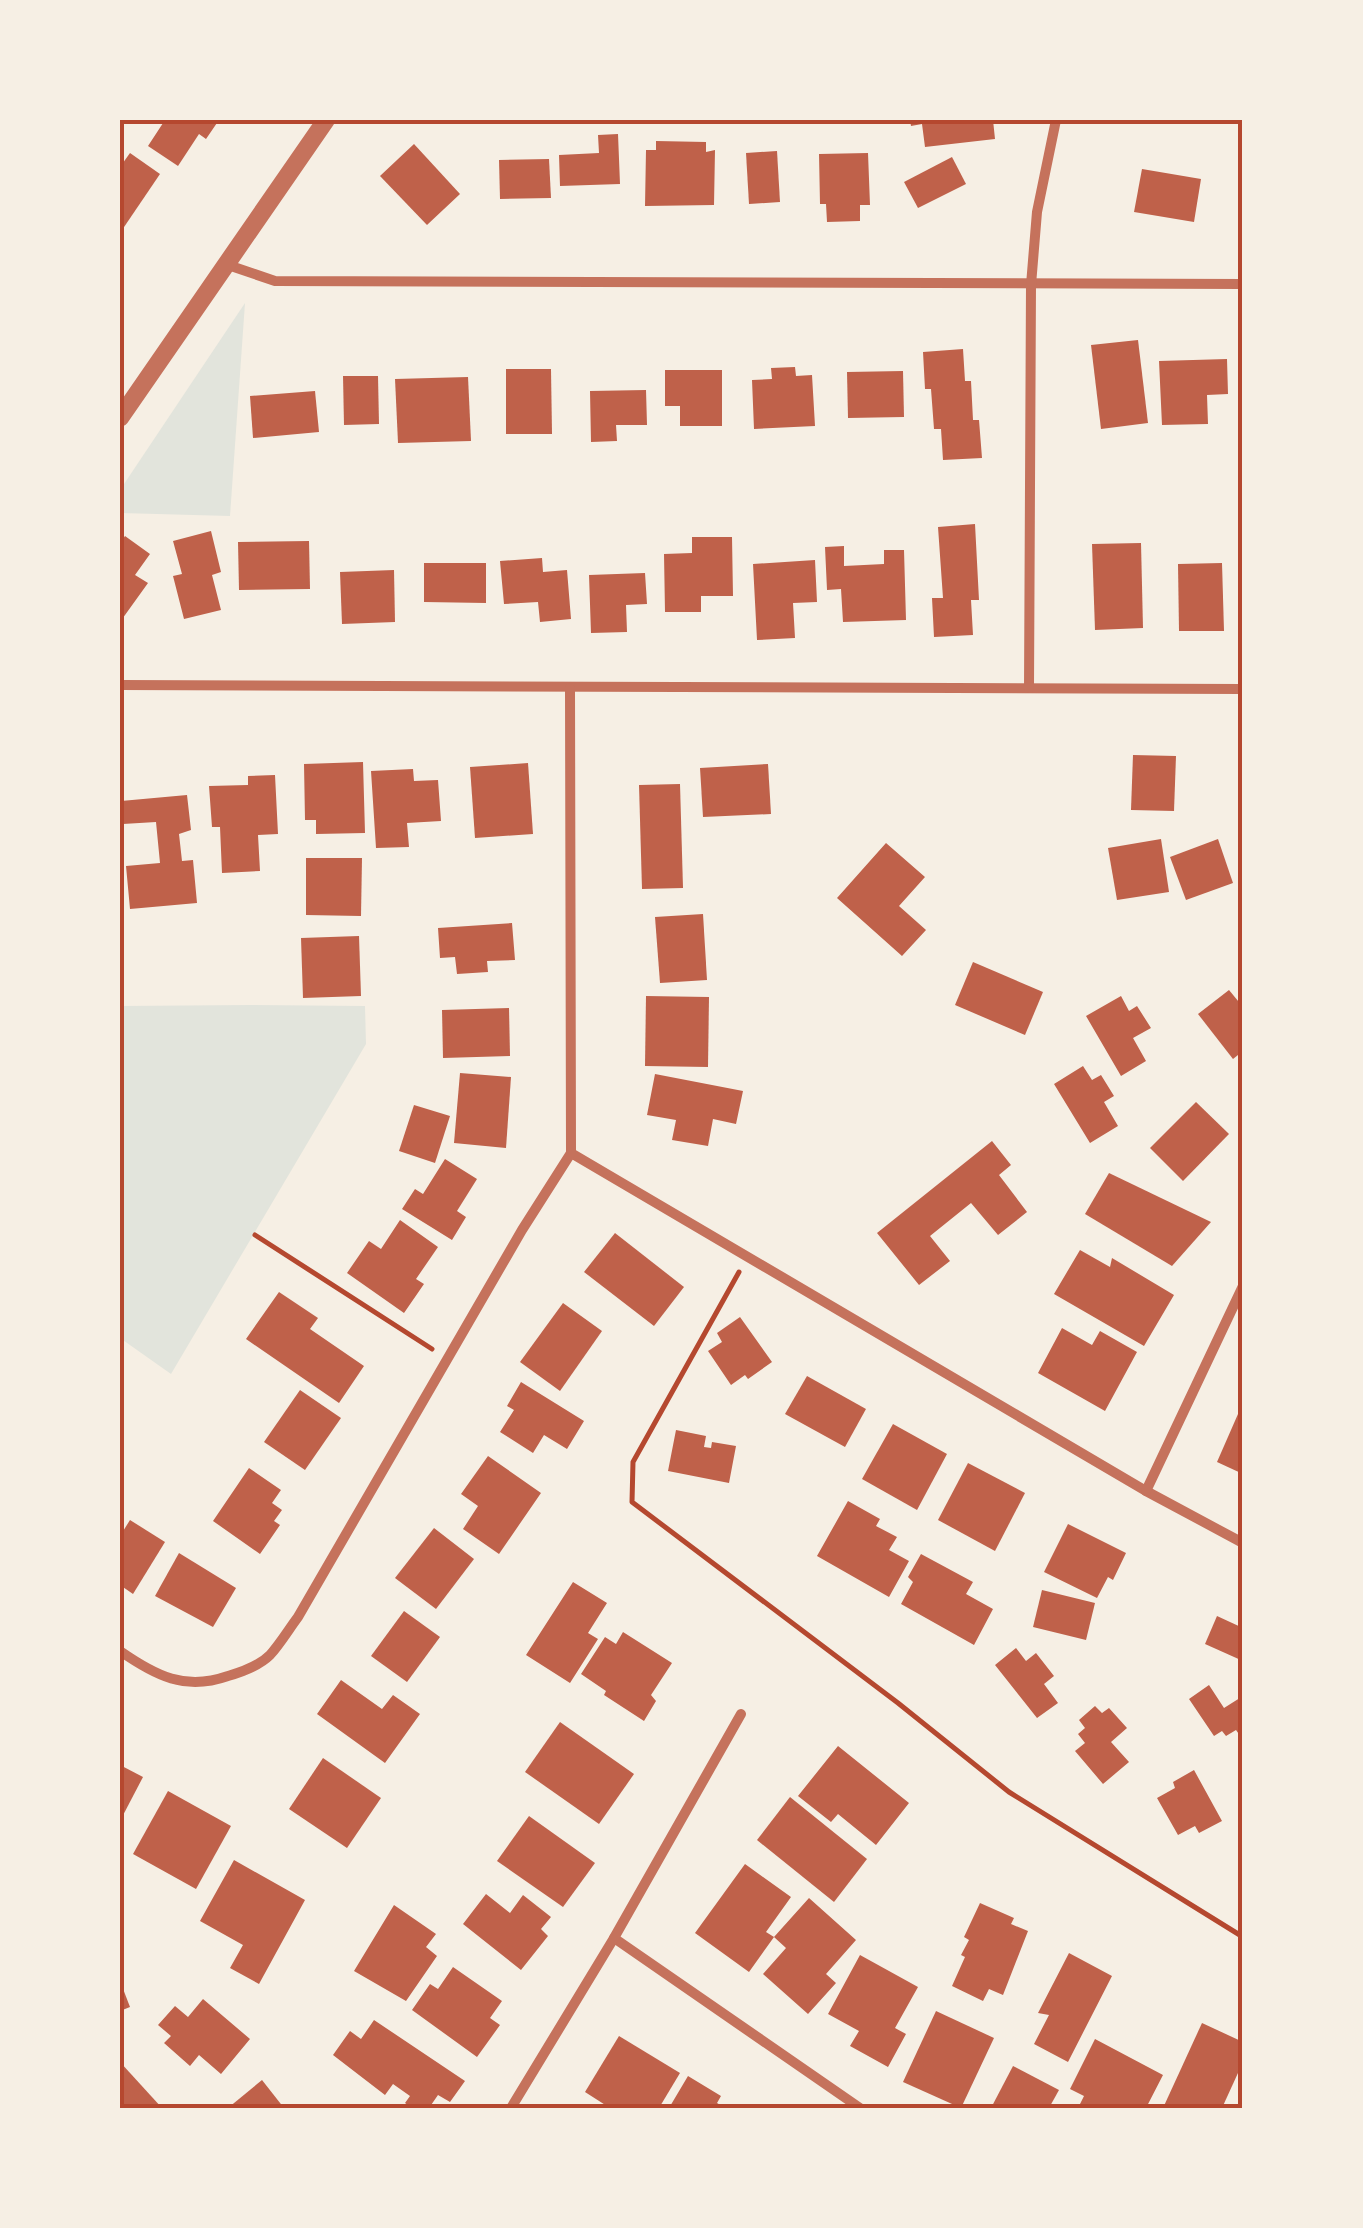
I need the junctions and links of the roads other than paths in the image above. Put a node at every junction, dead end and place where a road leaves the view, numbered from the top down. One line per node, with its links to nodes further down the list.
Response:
1 (326, 120): 3 (street)
2 (1056, 120): 5 (street)
3 (225, 264): 5 (street); 6 (street)
4 (1243, 284): 5 (street)
5 (1031, 285): 9 (street)
6 (120, 418)
7 (120, 684): 8 (street)
8 (570, 688): 9 (street); 11 (street)
9 (1029, 688): 10 (street)
10 (1243, 689)
11 (571, 1152): 13 (street); 15 (street)
12 (1243, 1286): 13 (street)
13 (1146, 1491): 14 (street)
14 (1243, 1543)
15 (120, 1651)
16 (741, 1714): 17 (street)
17 (614, 1938): 18 (street); 19 (street)
18 (511, 2108)
19 (860, 2108)

